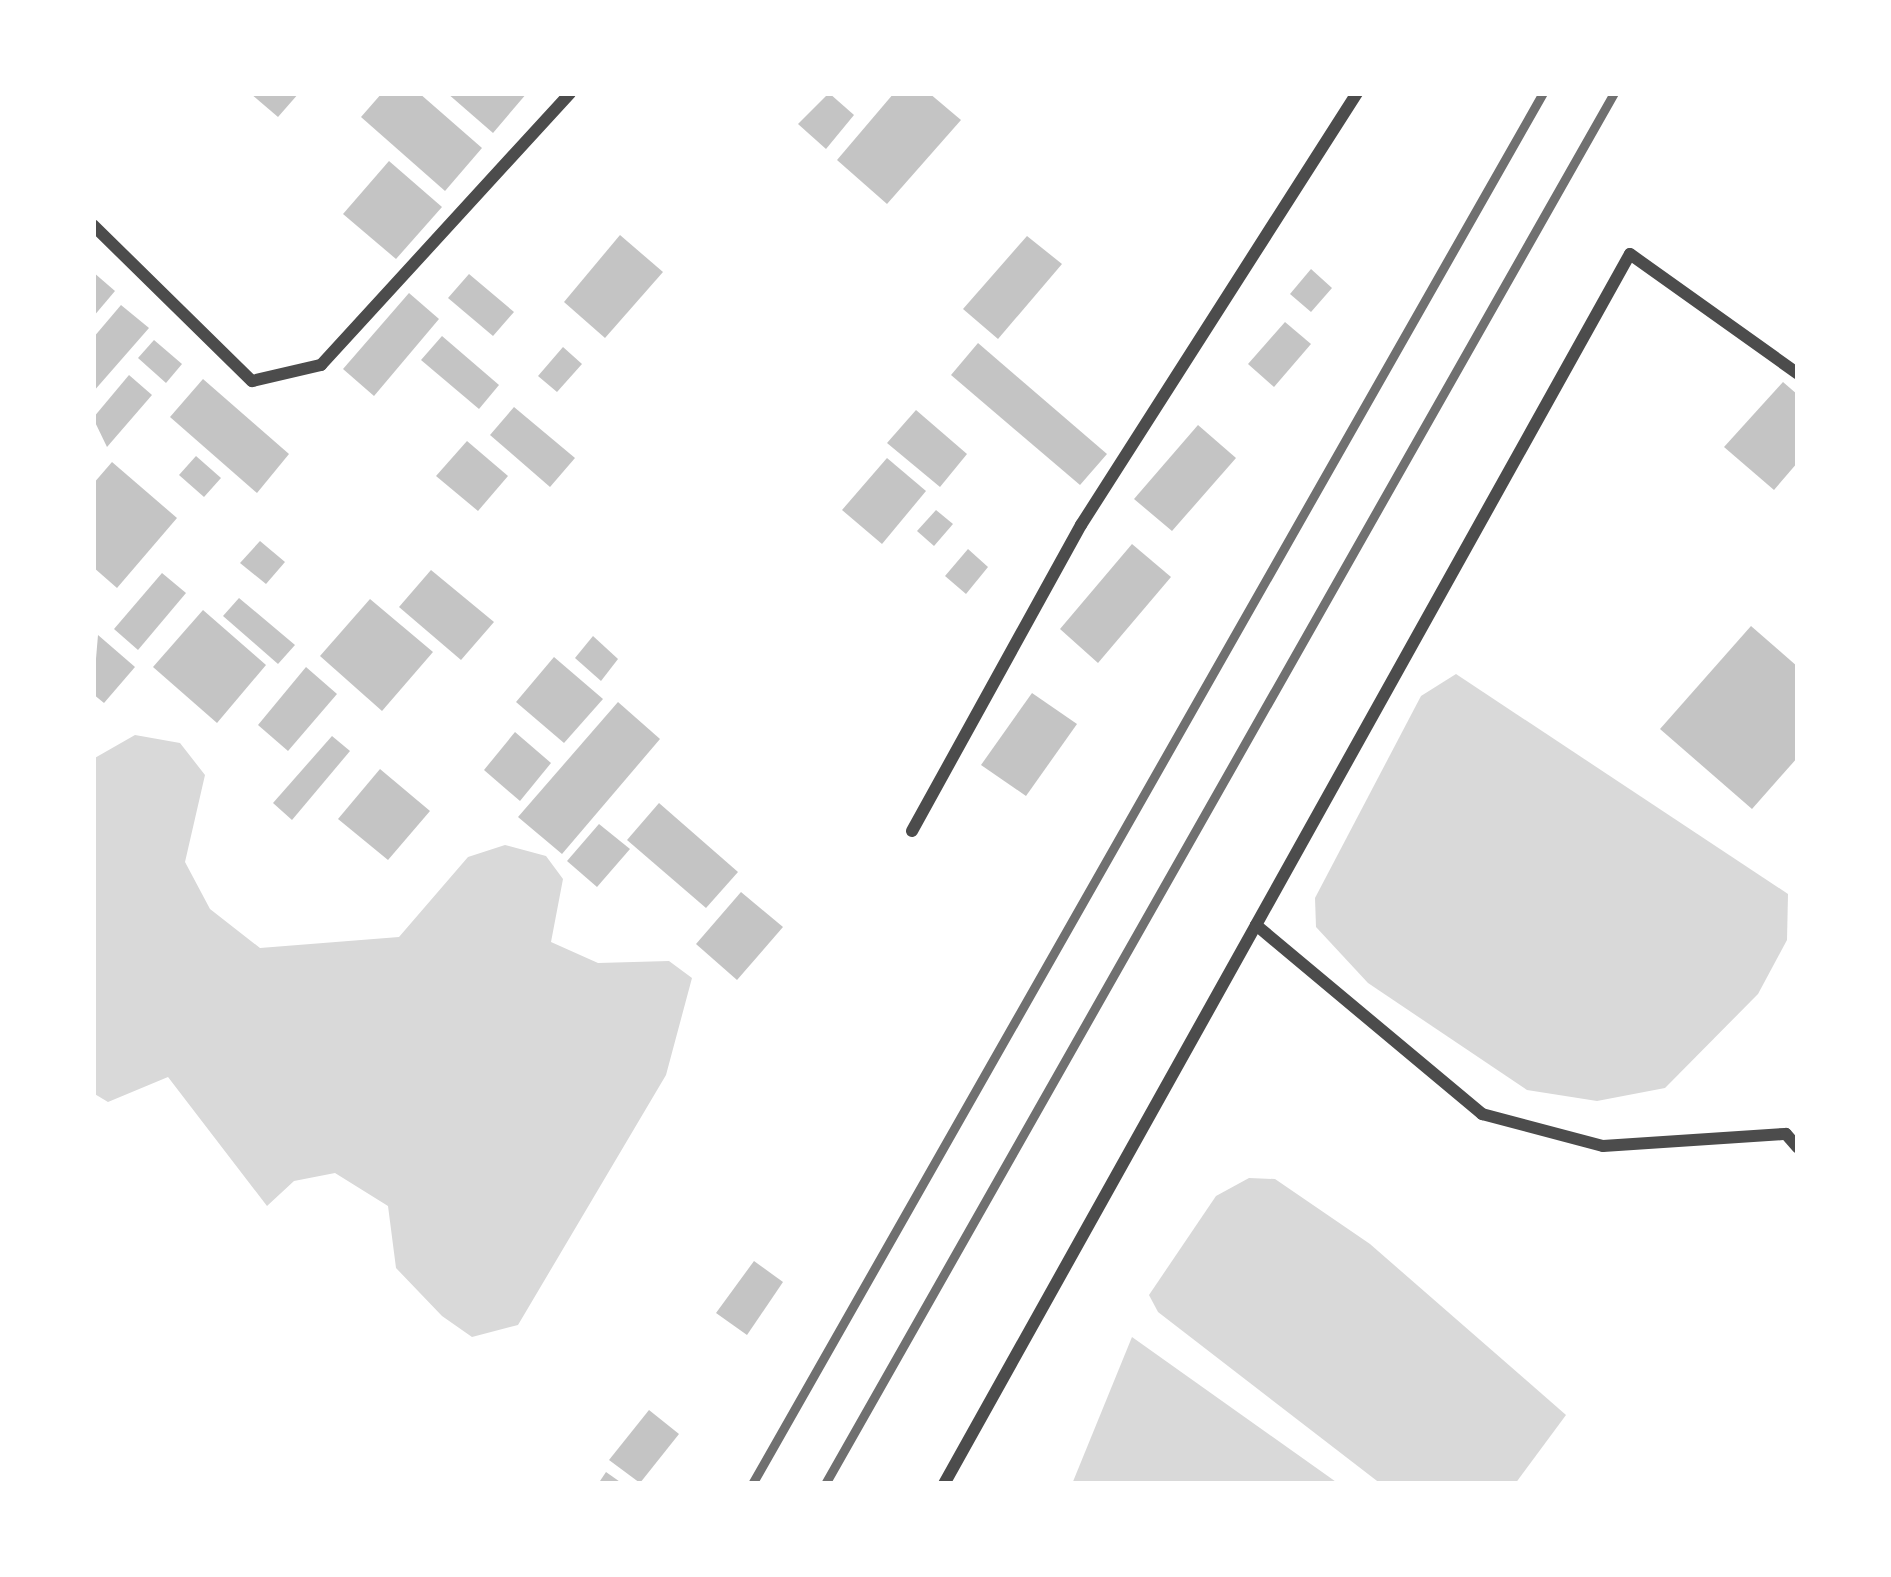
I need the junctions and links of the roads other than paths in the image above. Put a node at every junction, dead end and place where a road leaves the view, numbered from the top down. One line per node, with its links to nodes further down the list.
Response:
1 (570, 93): 3 (street)
2 (1358, 93): 5 (street)
3 (93, 225)
4 (1798, 374): 6 (street)
5 (912, 831)
6 (1256, 925): 7 (street); 8 (street)
7 (1798, 1148)
8 (944, 1484)

